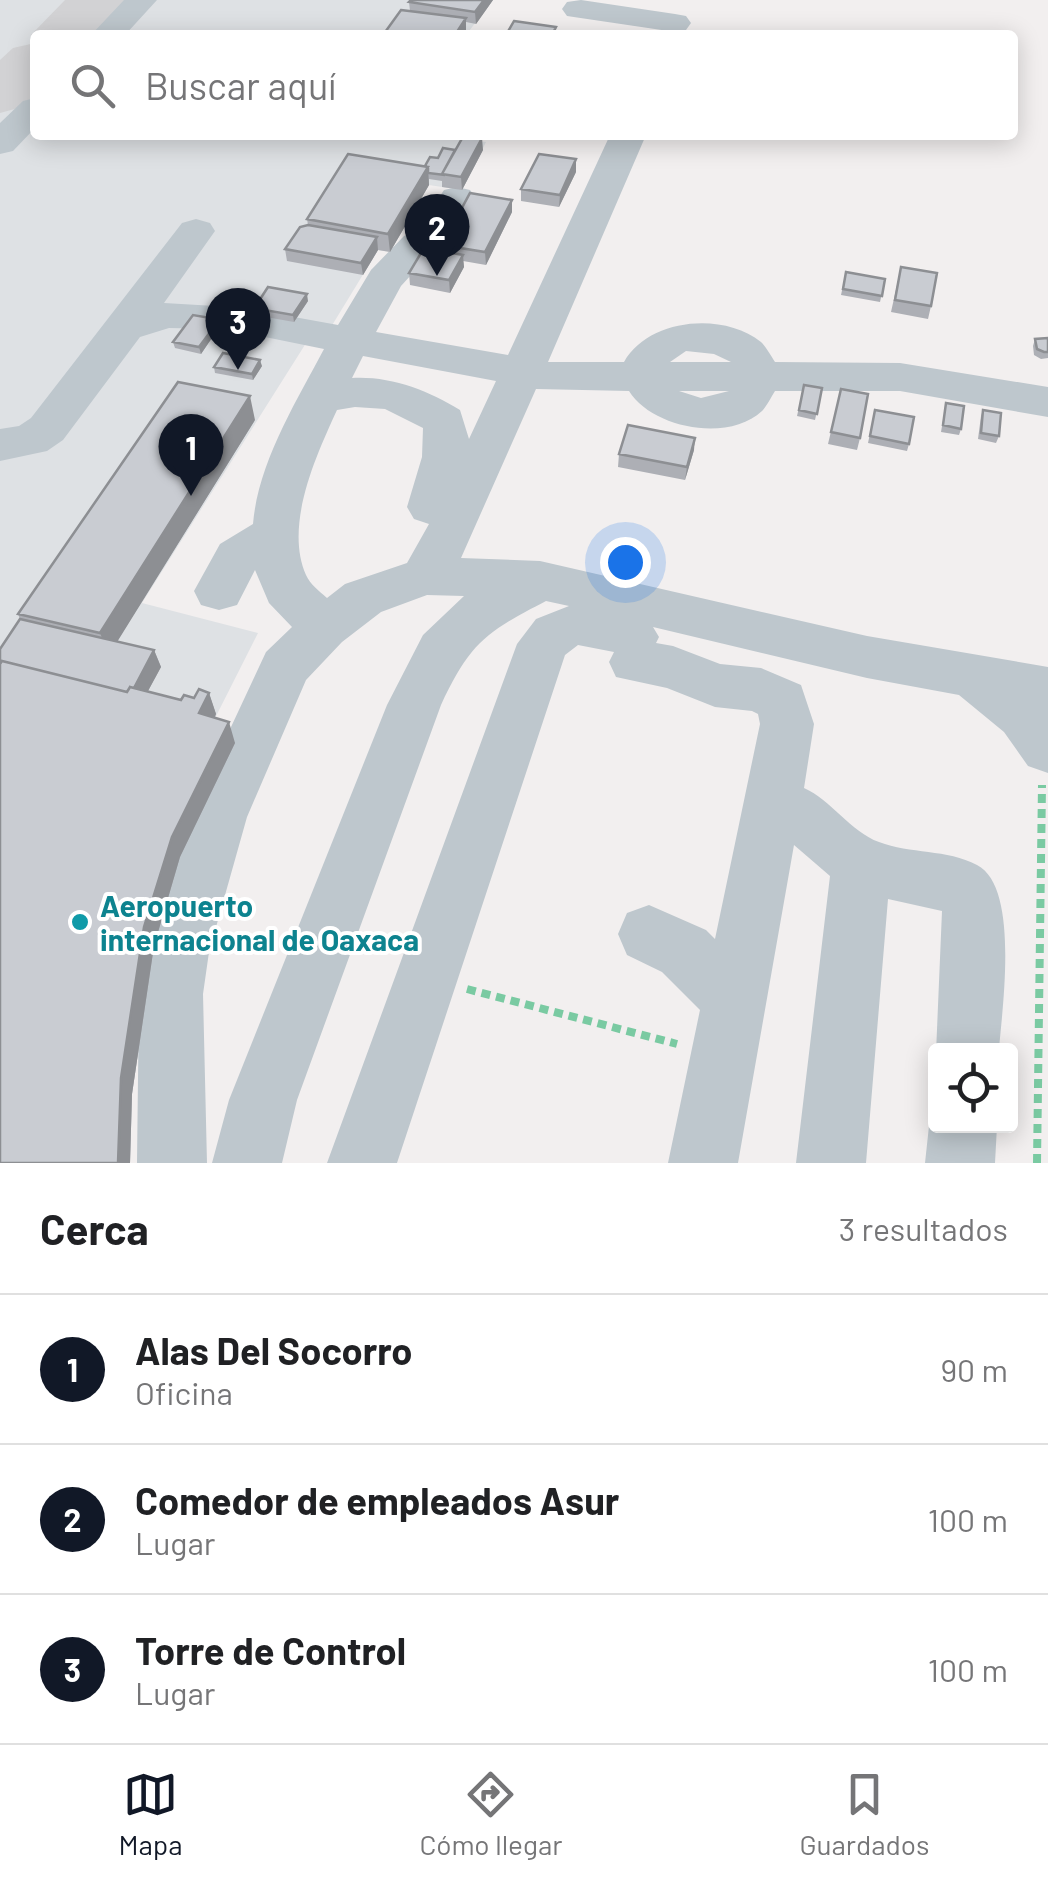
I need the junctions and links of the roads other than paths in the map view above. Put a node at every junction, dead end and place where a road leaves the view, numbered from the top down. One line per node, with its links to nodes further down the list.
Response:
1 (142, 0): 4 (street)
2 (578, 9): 3 (street)
3 (677, 19)
4 (113, 30)
5 (30, 113): 7 (street)
6 (626, 140): 14 (street)
7 (0, 143)
8 (457, 198): 13 (street)
9 (196, 231): 12 (street)
10 (217, 316): 12 (street)
11 (261, 324): 13 (street)
12 (125, 328): 17 (street)
13 (351, 341): 14 (street); 15 (street)
14 (522, 372): 16 (street); 19 (street)
15 (323, 399): 18 (street); 19 (street)
16 (1048, 402)
17 (0, 445)
18 (274, 534): 21 (street); 22 (street)
19 (434, 561): 20 (street); 22 (street)
20 (540, 580): 23 (street); 35 (street)
21 (218, 591)
22 (324, 628): 34 (street)
23 (866, 656): 25 (street); 36 (street)
24 (635, 662): 28 (street)
25 (972, 676): 26 (street); 27 (street)
26 (1048, 689)
27 (1044, 760)
28 (772, 800): 29 (street); 31 (street)
29 (861, 866): 32 (street); 38 (street)
30 (649, 934): 31 (street)
31 (736, 993): 37 (street)
32 (967, 1043)
33 (962, 1133): 39 (street)
34 (172, 1163)
35 (246, 1163)
36 (362, 1163)
37 (704, 1163)
38 (831, 1163)
39 (960, 1163)

